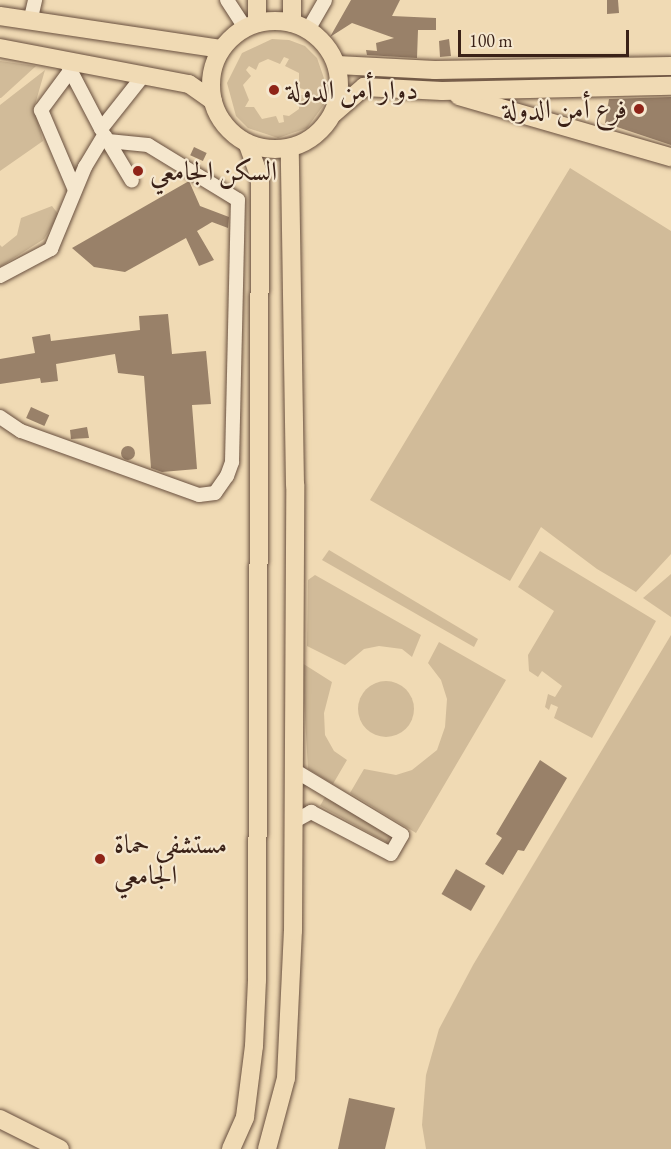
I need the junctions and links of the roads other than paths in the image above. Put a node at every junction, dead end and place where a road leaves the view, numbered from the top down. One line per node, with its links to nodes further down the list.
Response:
1 (35, 0): 7 (street)
2 (226, 0): 8 (street)
3 (257, 0): 8 (main road)
4 (292, 0): 9 (main road)
5 (326, 0): 9 (street)
6 (0, 16): 7 (main road)
7 (30, 22): 11 (main road)
8 (251, 26): 9 (main road); 11 (main road)
9 (300, 26): 12 (main road)
10 (0, 48): 13 (main road)
11 (221, 49): 18 (main road)
12 (336, 65): 14 (main road); 19 (main road)
13 (67, 66): 15 (main road); 20 (street); 25 (street)
14 (671, 66)
15 (143, 76): 18 (main road); 20 (street)
16 (671, 86): 17 (main road)
17 (442, 91): 19 (main road); 23 (main road)
18 (213, 100): 21 (main road)
19 (334, 113): 22 (main road)
20 (104, 135): 24 (street); 25 (street); 27 (street)
21 (247, 143): 22 (main road); 32 (main road)
22 (290, 148): 28 (main road)
23 (671, 157)
24 (132, 181)
25 (75, 190): 26 (street)
26 (0, 276)
27 (0, 417)
28 (294, 770): 29 (main road); 29 (street)
29 (293, 822): 33 (main road)
30 (0, 1119): 31 (main road)
31 (60, 1149)
32 (231, 1149)
33 (267, 1149)

